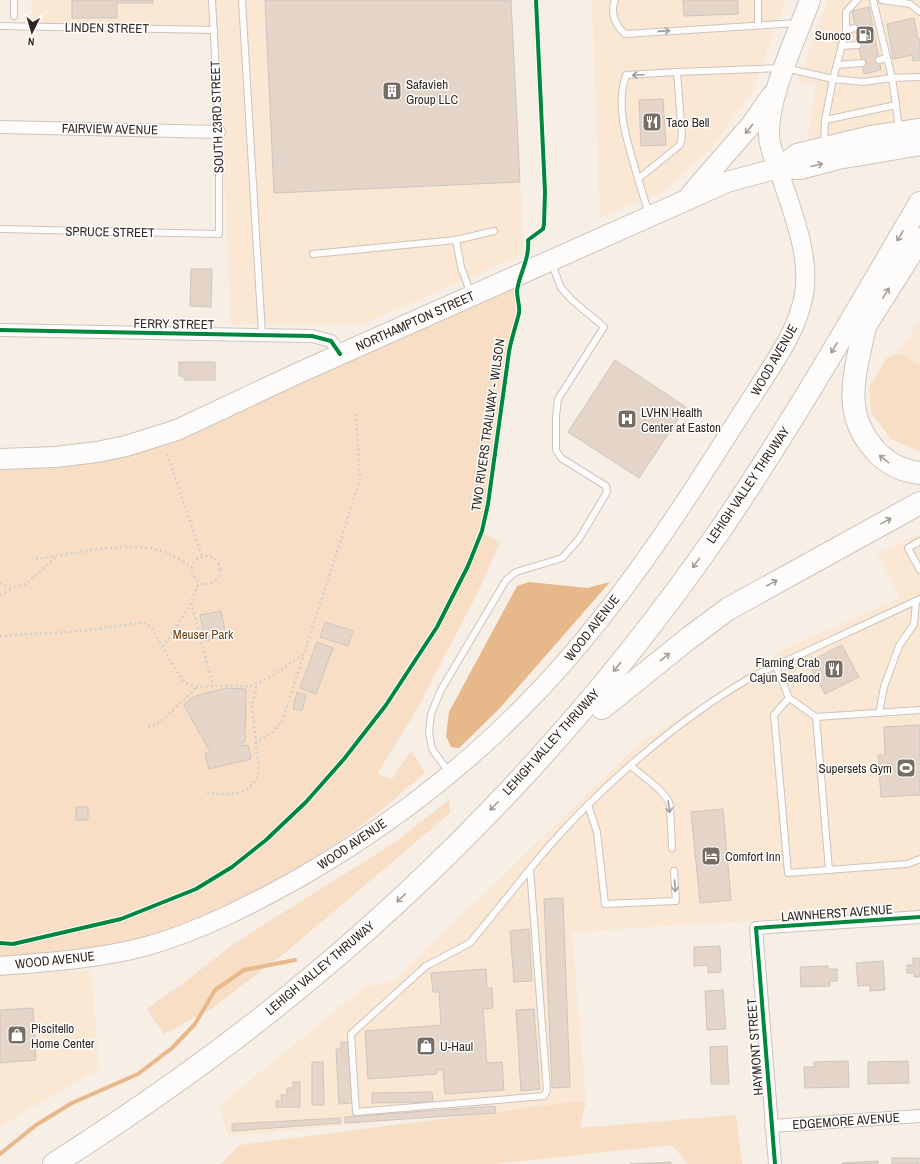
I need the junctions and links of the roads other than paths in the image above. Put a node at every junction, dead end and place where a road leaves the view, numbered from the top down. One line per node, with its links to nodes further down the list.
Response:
1 (14, 0): 11 (lane)
2 (212, 0): 16 (lane, SOUTH 23RD STREET)
3 (242, 0): 54 (lane)
4 (615, 0): 13 (lane, one-way to 13)
5 (758, 0): 13 (lane)
6 (810, 0): 12 (main road, WOOD AVENUE)
7 (857, 0): 17 (lane)
8 (873, 0): 18 (lane)
9 (882, 0): 10 (lane)
10 (920, 12)
11 (14, 16)
12 (802, 23): 13 (lane); 27 (main road, WOOD AVENUE)
13 (758, 25)
14 (0, 26): 16 (lane, LINDEN STREET)
15 (855, 28): 17 (lane)
16 (214, 30): 35 (lane, SOUTH 23RD STREET)
17 (846, 30): 21 (lane)
18 (883, 40): 19 (lane); 22 (lane)
19 (876, 42)
20 (858, 45): 21 (lane)
21 (841, 46): 25 (lane)
22 (887, 58): 23 (lane); 29 (lane)
23 (879, 60)
24 (862, 63): 25 (lane)
25 (837, 65): 30 (lane)
26 (677, 72): 27 (lane); 40 (lane); 40 (lane, one-way to 40)
27 (782, 76): 30 (lane); 39 (main road, WOOD AVENUE); 41 (main road, one-way to 41)
28 (920, 77): 29 (lane)
29 (892, 78): 30 (lane); 31 (lane)
30 (833, 79): 32 (lane)
31 (896, 105): 32 (lane); 36 (lane)
32 (825, 120): 38 (lane)
33 (0, 126): 35 (street, FAIRVIEW AVENUE)
34 (920, 128): 36 (main road, NORTHAMPTON STREET)
35 (219, 132): 46 (lane, SOUTH 23RD STREET)
36 (899, 132): 38 (main road, NORTHAMPTON STREET)
37 (920, 145): 39 (main road, NORTHAMPTON STREET, one-way to 37)
38 (824, 147): 39 (main road, NORTHAMPTON STREET)
39 (778, 168): 41 (main road, NORTHAMPTON STREET); 69 (main road, WOOD AVENUE)
40 (638, 179): 43 (lane)
41 (687, 199): 43 (main road, NORTHAMPTON STREET)
42 (920, 203): 81 (highway, LEHIGH VALLEY THRUWAY, one-way to 81)
43 (649, 216): 50 (main road, NORTHAMPTON STREET)
44 (0, 229): 46 (lane, SPRUCE STREET)
45 (494, 231): 48 (lane)
46 (219, 234)
47 (920, 239): 52 (highway, LEHIGH VALLEY THRUWAY, one-way to 47)
48 (456, 240): 49 (lane); 51 (lane)
49 (313, 254)
50 (551, 260): 51 (main road, NORTHAMPTON STREET); 69 (lane)
51 (472, 296): 55 (main road, NORTHAMPTON STREET)
52 (865, 326): 57 (highway, one-way to 52); 64 (highway, LEHIGH VALLEY THRUWAY)
53 (0, 330): 54 (street, FERRY STREET)
54 (262, 334): 55 (street, FERRY STREET)
55 (340, 354): 56 (main road, NORTHAMPTON STREET)
56 (0, 459)
57 (920, 473)
58 (920, 503): 64 (highway, one-way to 58)
59 (920, 541): 60 (lane)
60 (920, 570)
61 (918, 600): 62 (lane); 66 (lane)
62 (776, 666): 63 (lane); 68 (lane)
63 (789, 698): 67 (lane); 74 (lane)
64 (602, 708): 82 (highway, LEHIGH VALLEY THRUWAY)
65 (920, 710): 66 (lane)
66 (878, 713): 67 (lane)
67 (816, 717): 74 (lane)
68 (631, 766): 70 (lane); 71 (lane, one-way to 71)
69 (450, 773): 78 (main road, WOOD AVENUE)
70 (588, 805): 73 (lane); 75 (lane, one-way to 70)
71 (672, 848)
72 (920, 859): 74 (lane)
73 (530, 869): 73 (lane)
74 (829, 870)
75 (674, 871)
76 (920, 917): 77 (street, LAWNHERST AVENUE)
77 (756, 928): 80 (street, HAYMONT STREET)
78 (0, 966)
79 (920, 1116): 80 (street, EDGEMORE AVENUE)
80 (771, 1126): 83 (street, HAYMONT STREET)
81 (54, 1164)
82 (82, 1164)
83 (775, 1164)

